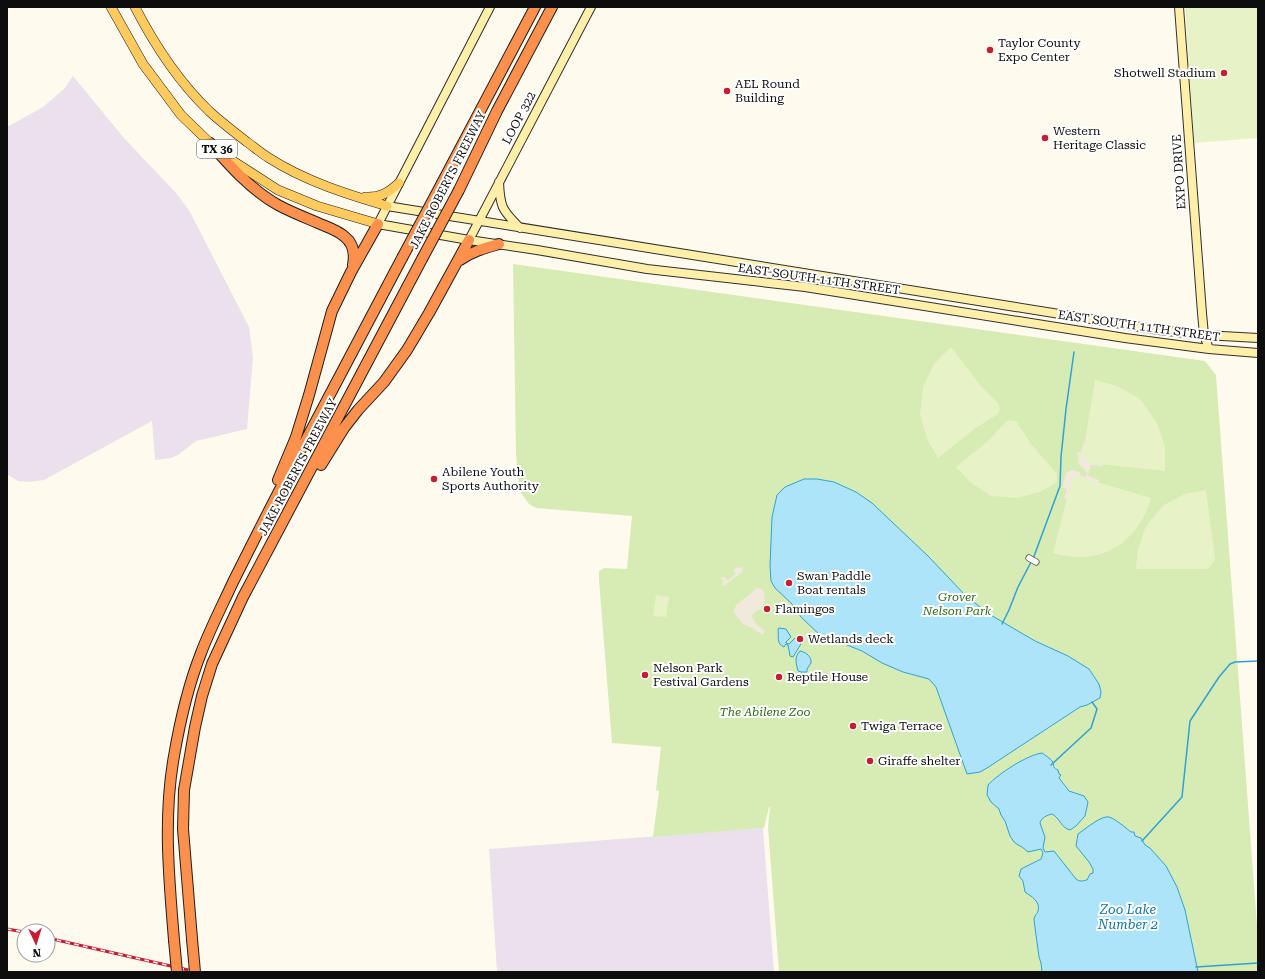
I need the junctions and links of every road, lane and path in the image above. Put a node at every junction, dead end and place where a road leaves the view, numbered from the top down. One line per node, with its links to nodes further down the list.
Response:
1 (111, 7): 10 (main road, TX 36)
2 (135, 7): 13 (main road, TX 36)
3 (490, 7): 12 (main road)
4 (535, 7): 27 (highway, JAKE ROBERTS FREEWAY, bridge)
5 (552, 7): 9 (highway, JAKE ROBERTS FREEWAY)
6 (560, 7): 9 (highway)
7 (591, 7): 11 (main road, LOOP 322)
8 (1179, 7): 22 (main road, EXPO DRIVE)
9 (528, 55): 26 (highway, JAKE ROBERTS FREEWAY, bridge)
10 (210, 143): 16 (main road, TX 36); 21 (highway)
11 (499, 182): 15 (main road, LOOP 322); 17 (main road)
12 (399, 183): 13 (main road); 14 (main road)
13 (355, 197): 14 (main road, TX 36)
14 (387, 206): 15 (main road, EAST SOUTH 11TH STREET / TX 36); 16 (main road)
15 (478, 222): 17 (main road, EAST SOUTH 11TH STREET / TX 36); 18 (main road, LOOP 322)
16 (378, 224): 18 (main road, EAST SOUTH 11TH STREET / TX 36); 21 (highway)
17 (520, 228): 22 (main road, EAST SOUTH 11TH STREET / TX 36)
18 (469, 240): 19 (main road, EAST SOUTH 11TH STREET / TX 36); 20 (highway)
19 (499, 244): 20 (highway); 24 (main road, EAST SOUTH 11TH STREET / TX 36)
20 (458, 261): 26 (highway)
21 (351, 272): 27 (highway)
22 (1204, 334): 23 (main road, EAST SOUTH 11TH STREET / TX 36); 24 (main road, EXPO DRIVE)
23 (1258, 338)
24 (1209, 349): 25 (main road, EAST SOUTH 11TH STREET / TX 36)
25 (1258, 353)
26 (278, 533): 31 (highway, JAKE ROBERTS FREEWAY, bridge)
27 (255, 537): 30 (highway, JAKE ROBERTS FREEWAY, bridge)
28 (1029, 558): 29 (street)
29 (1036, 562)
30 (175, 972)
31 (195, 972)

